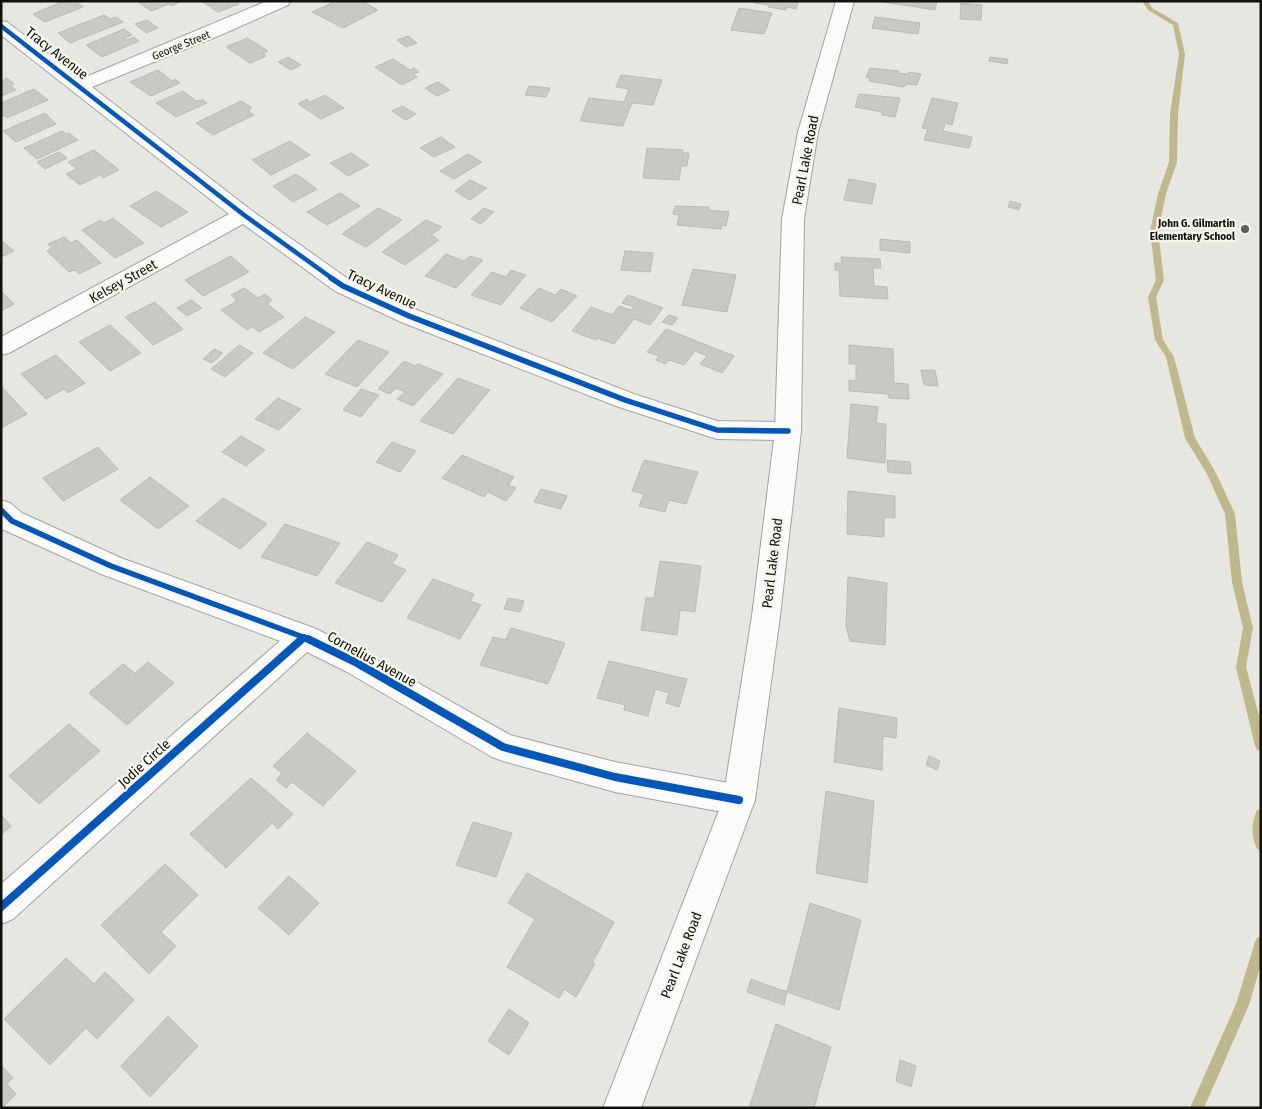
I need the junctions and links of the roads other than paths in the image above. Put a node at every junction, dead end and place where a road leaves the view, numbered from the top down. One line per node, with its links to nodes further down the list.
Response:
1 (282, 1): 4 (street, George Street)
2 (846, 1): 7 (street, Pearl Lake Road)
3 (1, 26): 4 (street, Tracy Avenue)
4 (79, 86): 5 (street, Tracy Avenue)
5 (244, 215): 6 (street, Kelsey Street); 7 (street, Tracy Avenue)
6 (1, 347)
7 (788, 431): 10 (street, Pearl Lake Road)
8 (1, 510): 9 (street, Cornelius Avenue)
9 (304, 637): 10 (street, Cornelius Avenue); 11 (street, Jodie Circle)
10 (739, 800): 12 (street, Pearl Lake Road)
11 (1, 907)
12 (622, 1108)

